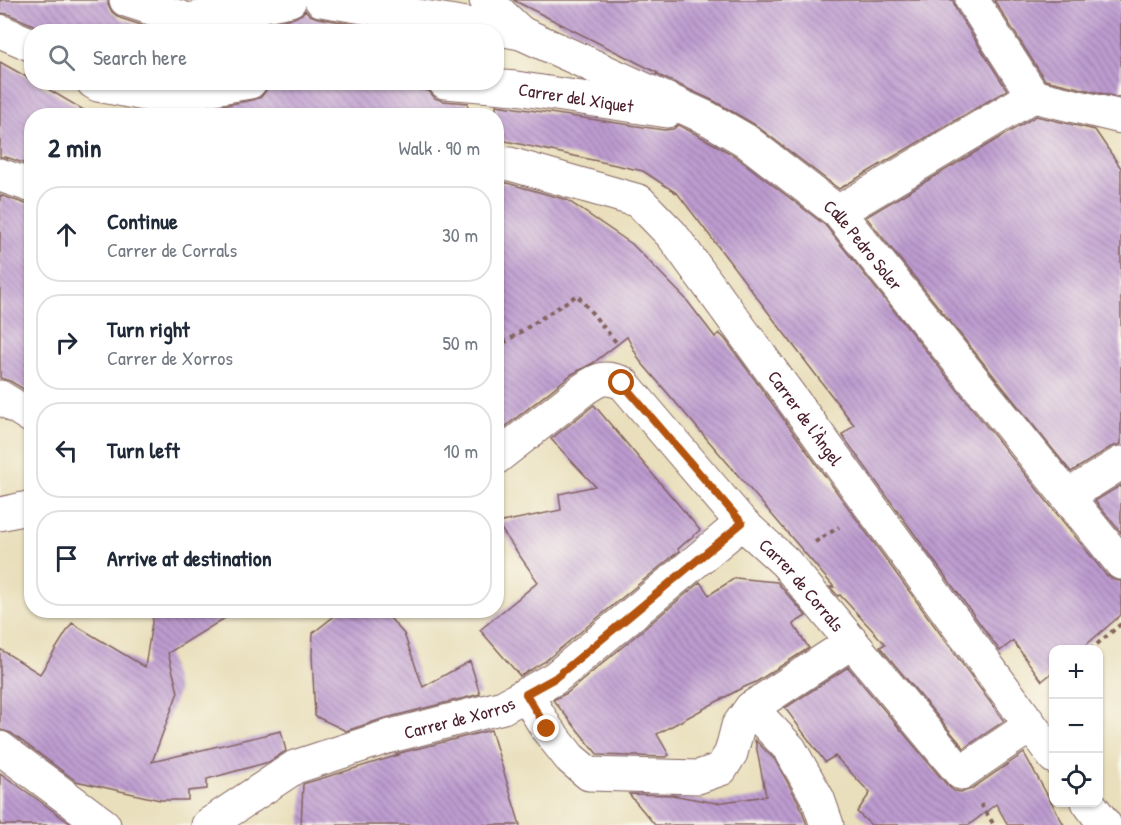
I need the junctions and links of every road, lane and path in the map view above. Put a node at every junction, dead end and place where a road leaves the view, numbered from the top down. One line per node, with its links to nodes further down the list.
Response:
1 (126, 0): 2 (street)
2 (290, 0)
3 (321, 0): 6 (street)
4 (486, 0): 9 (street)
5 (972, 0): 14 (street)
6 (466, 24)
7 (504, 30): 9 (street)
8 (0, 31): 10 (street)
9 (521, 33): 16 (street, Calle Pedro Soler)
10 (24, 42)
11 (504, 87): 16 (street, Carrer del Xiquet)
12 (121, 90): 15 (street)
13 (225, 90): 15 (street)
14 (1033, 96): 17 (street); 21 (street)
15 (178, 105)
16 (707, 118): 21 (street, Calle Pedro Soler)
17 (1116, 123)
18 (504, 164): 29 (street, Carrer de l'Àngel)
19 (0, 175): 20 (street)
20 (24, 183)
21 (838, 212): 28 (street, Calle Pedro Soler)
22 (504, 343): 23 (path)
23 (611, 379): 26 (street); 32 (street, Carrer de Corrals)
24 (0, 397): 25 (street)
25 (24, 412)
26 (504, 452)
27 (1121, 463): 28 (street)
28 (1068, 496): 34 (street, Calle Pedro Soler)
29 (870, 507): 33 (path); 40 (street, Carrer de l'Àngel)
30 (24, 509): 31 (street)
31 (0, 514)
32 (742, 523): 33 (street, Carrer de Corrals); 38 (street, Carrer de Xorros)
33 (785, 562): 36 (street, Carrer de Corrals)
34 (1121, 563)
35 (1121, 624): 37 (path)
36 (852, 642): 39 (street); 40 (street, Carrer de Corrals)
37 (1096, 645)
38 (526, 694): 39 (street); 44 (street, Carrer de Xorros)
39 (750, 708): 47 (street)
40 (1030, 726): 42 (street, Carrer de l'Àngel)
41 (0, 748): 45 (street)
42 (1050, 753)
43 (1092, 807): 48 (street)
44 (249, 814): 46 (street, Carrer de Xorros)
45 (104, 825)
46 (208, 825)
47 (827, 825)
48 (1105, 825)

